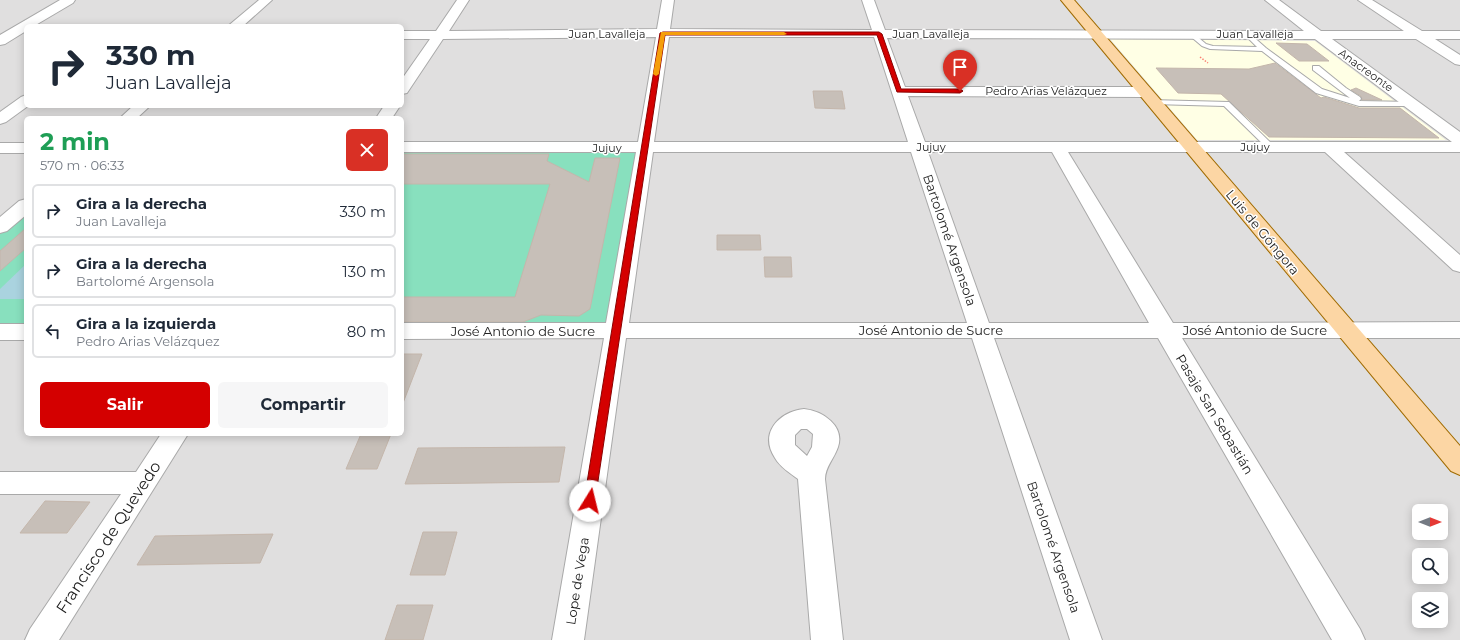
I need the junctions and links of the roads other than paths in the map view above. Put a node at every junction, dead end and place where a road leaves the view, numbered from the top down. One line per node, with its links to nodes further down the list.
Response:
1 (69, 0): 9 (street)
2 (266, 0): 10 (street)
3 (463, 0): 22 (street)
4 (668, 0): 12 (street, Lope de Vega)
5 (868, 0): 13 (street, Bartolomé Argensola)
6 (1067, 0): 14 (main road, Luis de Góngora)
7 (1271, 0): 17 (street, Anacreonte)
8 (1364, 0): 18 (street)
9 (27, 24)
10 (237, 24)
11 (24, 26): 23 (street)
12 (663, 33): 13 (street, Juan Lavalleja); 22 (street, Juan Lavalleja); 46 (street, Lope de Vega)
13 (879, 34): 14 (street, Juan Lavalleja); 28 (street, Bartolomé Argensola)
14 (1095, 34): 15 (street, Juan Lavalleja); 29 (main road, Luis de Góngora)
15 (1191, 34): 16 (street, Juan Lavalleja); 24 (lane)
16 (1247, 34): 17 (street, Juan Lavalleja); 24 (lane)
17 (1317, 34): 18 (street, Juan Lavalleja); 31 (street, Anacreonte)
18 (1418, 34): 19 (street, Juan Lavalleja); 25 (street)
19 (1460, 34)
20 (24, 35): 23 (street)
21 (404, 35): 22 (street, Juan Lavalleja)
22 (439, 35): 27 (street)
23 (4, 37)
24 (1264, 49): 32 (lane)
25 (1460, 61)
26 (1316, 68): 32 (lane)
27 (404, 87)
28 (899, 91): 29 (street, Pedro Arias Velázquez); 38 (street, Bartolomé Argensola)
29 (1149, 97): 40 (main road, Luis de Góngora); 41 (lane)
30 (24, 101): 35 (street)
31 (1413, 104): 32 (lane); 36 (street, Anacreonte)
32 (1368, 105)
33 (140, 108): 34 (street)
34 (130, 116)
35 (0, 119)
36 (1460, 140)
37 (404, 147): 46 (street, Jujuy)
38 (918, 147): 39 (street, Jujuy); 46 (street, Jujuy); 51 (street, Bartolomé Argensola)
39 (1057, 147): 40 (street, Jujuy); 52 (street, Pasaje San Sebastián)
40 (1192, 147): 41 (street, Jujuy); 50 (main road, Luis de Góngora)
41 (1271, 147): 42 (street, Jujuy)
42 (1329, 147): 43 (street, Jujuy); 49 (street)
43 (1460, 147)
44 (0, 148): 45 (street)
45 (24, 148)
46 (645, 148): 55 (street, Lope de Vega)
47 (24, 207): 48 (street)
48 (0, 227)
49 (1460, 266)
50 (1346, 329): 52 (street, José Antonio de Sucre); 53 (street, José Antonio de Sucre); 59 (main road, Luis de Góngora)
51 (980, 330): 52 (street, José Antonio de Sucre); 55 (street, José Antonio de Sucre); 66 (street, Bartolomé Argensola)
52 (1165, 330): 67 (street, Pasaje San Sebastián)
53 (1460, 330)
54 (404, 331): 55 (street, José Antonio de Sucre)
55 (616, 331): 64 (street, Lope de Vega)
56 (0, 332): 57 (street)
57 (24, 332)
58 (174, 436): 62 (street, Francisco de Quevedo)
59 (1460, 464)
60 (812, 474): 65 (street)
61 (0, 482): 62 (street)
62 (143, 482): 63 (street, Francisco de Quevedo)
63 (41, 640)
64 (568, 640)
65 (827, 640)
66 (1086, 640)
67 (1349, 640)

